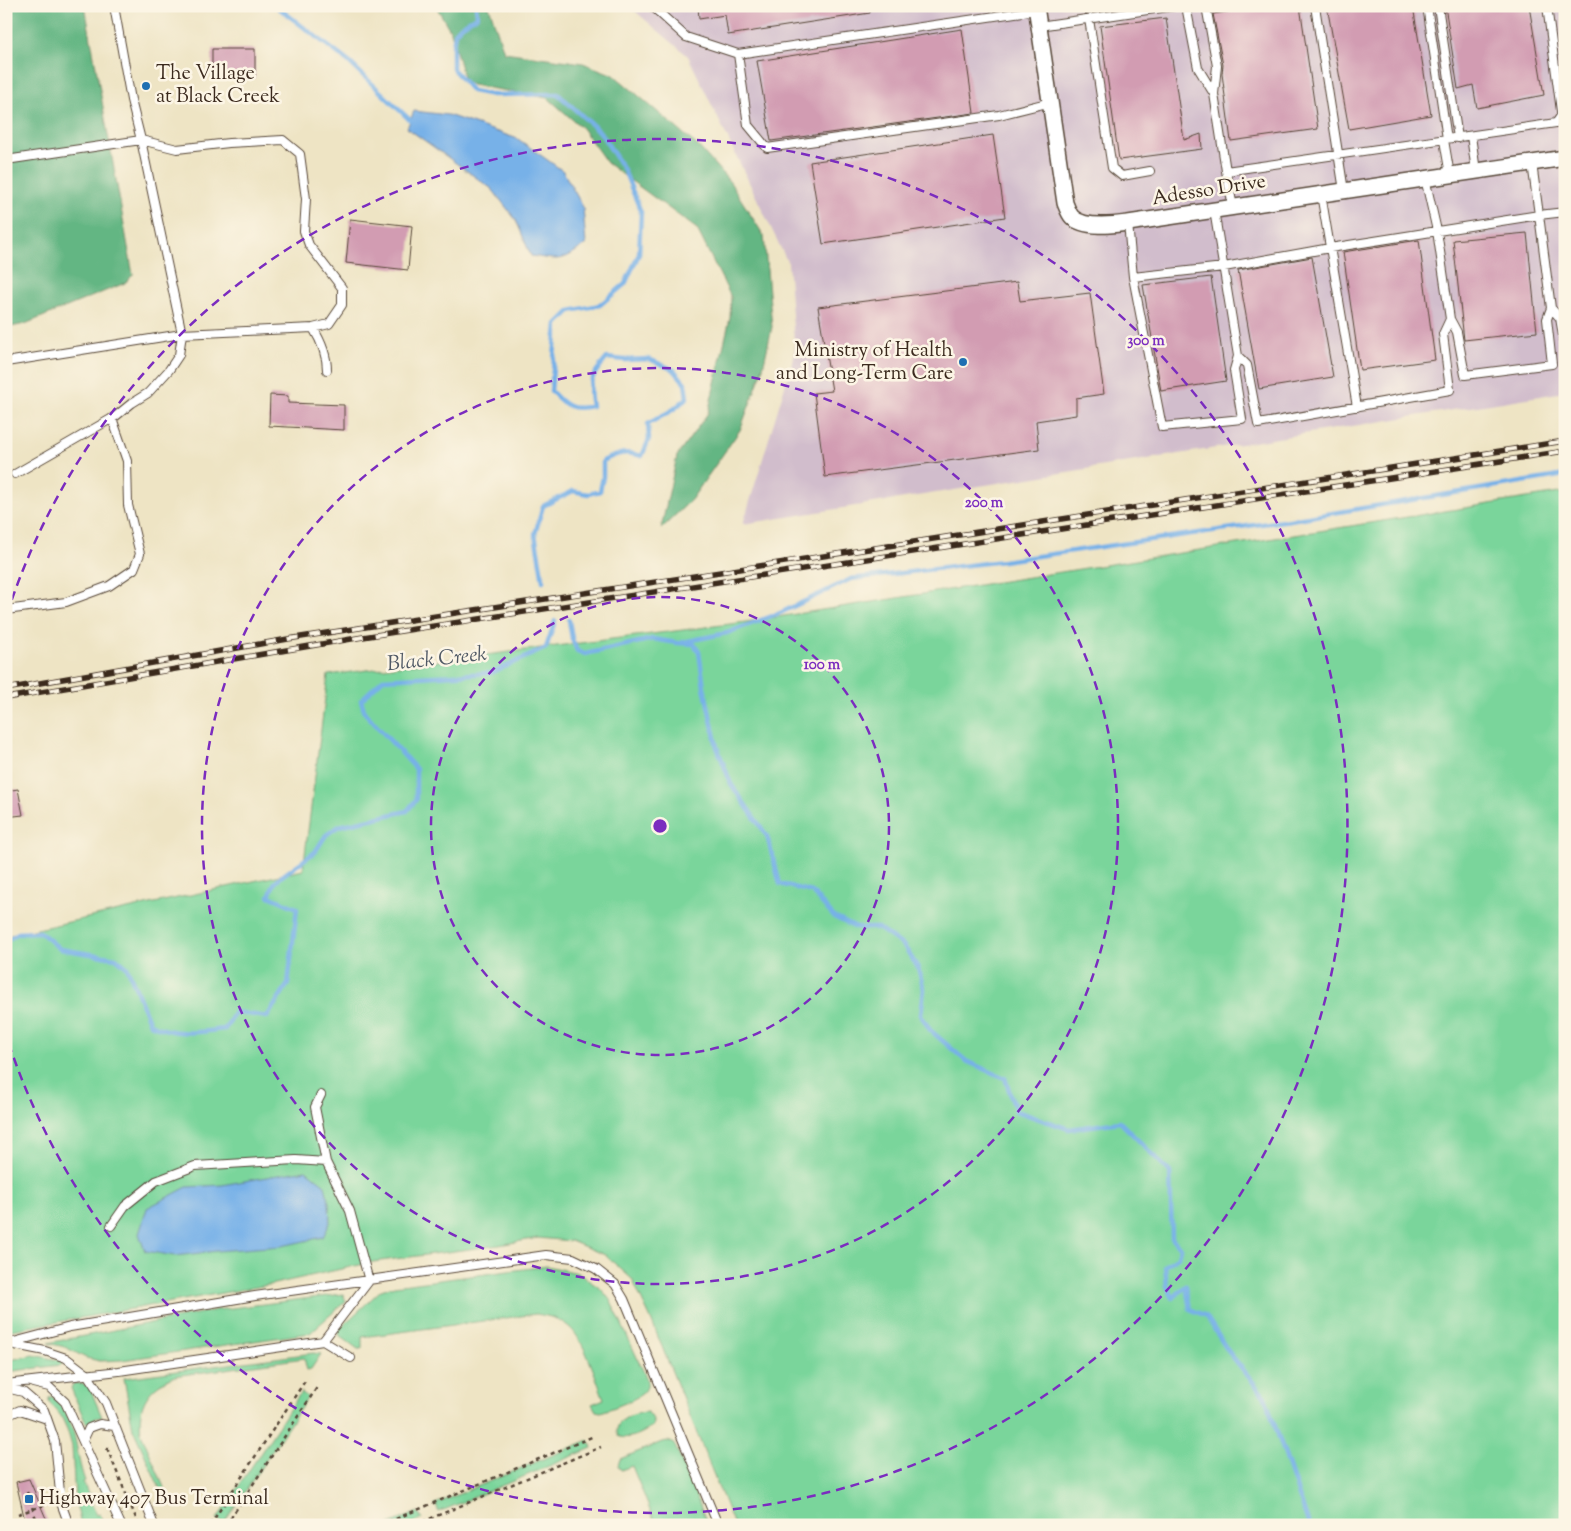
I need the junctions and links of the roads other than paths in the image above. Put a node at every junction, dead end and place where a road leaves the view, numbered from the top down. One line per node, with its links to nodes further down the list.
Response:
1 (114, 6): 19 (lane)
2 (652, 6): 13 (lane)
3 (1175, 6): 11 (lane)
4 (1186, 6): 14 (lane)
5 (1206, 6): 14 (lane)
6 (1315, 6): 20 (lane)
7 (1427, 6): 18 (lane)
8 (1438, 6): 17 (lane)
9 (1546, 6): 16 (lane)
10 (1036, 8): 12 (street, Adesso Drive); 13 (lane)
11 (1088, 19): 12 (lane); 24 (lane)
12 (1039, 26): 15 (street, Adesso Drive)
13 (738, 54): 15 (lane)
14 (1214, 94): 25 (lane)
15 (1051, 102): 35 (street, Adesso Drive)
16 (1471, 136): 17 (lane); 26 (lane)
17 (1458, 138): 18 (lane)
18 (1446, 139): 20 (lane); 27 (lane)
19 (141, 140): 22 (lane); 42 (lane); 43 (lane)
20 (1338, 155): 25 (lane); 29 (lane)
21 (1565, 158): 23 (street, Adesso Drive)
22 (6, 160)
23 (1532, 163): 26 (street, Adesso Drive); 34 (lane)
24 (1150, 171)
25 (1226, 171): 31 (lane)
26 (1476, 171): 27 (street, Adesso Drive)
27 (1450, 175): 28 (street, Adesso Drive)
28 (1425, 178): 29 (street, Adesso Drive); 36 (lane)
29 (1344, 190): 30 (street, Adesso Drive)
30 (1321, 194): 31 (street, Adesso Drive); 37 (lane)
31 (1233, 208): 32 (street, Adesso Drive)
32 (1214, 210): 35 (street, Adesso Drive); 38 (lane)
33 (1565, 212): 34 (lane)
34 (1539, 215): 36 (lane); 40 (lane)
35 (1128, 224): 39 (lane)
36 (1437, 231): 37 (lane); 41 (lane)
37 (1330, 248): 38 (lane); 48 (lane)
38 (1224, 267): 39 (lane); 45 (lane)
39 (1133, 277): 45 (lane)
40 (1551, 308): 41 (lane); 44 (lane)
41 (1450, 319): 48 (lane)
42 (313, 328): 43 (lane); 47 (lane)
43 (182, 334): 46 (lane); 49 (lane)
44 (1565, 347)
45 (1238, 356): 48 (lane)
46 (6, 362)
47 (327, 370)
48 (1357, 407)
49 (112, 418): 50 (lane); 51 (lane)
50 (15, 474)
51 (6, 610)
52 (321, 1095): 53 (lane)
53 (326, 1162): 54 (lane); 55 (lane)
54 (111, 1226)
55 (368, 1281): 56 (lane); 57 (lane); 69 (lane)
56 (323, 1341): 58 (lane); 59 (lane)
57 (7, 1344): 59 (lane)
58 (351, 1358)
59 (87, 1374): 60 (lane); 64 (lane)
60 (26, 1382): 61 (lane); 65 (lane)
61 (6, 1386): 63 (lane)
62 (6, 1416): 63 (lane)
63 (47, 1419): 66 (lane)
64 (114, 1426): 65 (lane); 68 (lane)
65 (83, 1441): 67 (lane)
66 (69, 1525)
67 (121, 1525)
68 (154, 1525)
69 (718, 1525)

